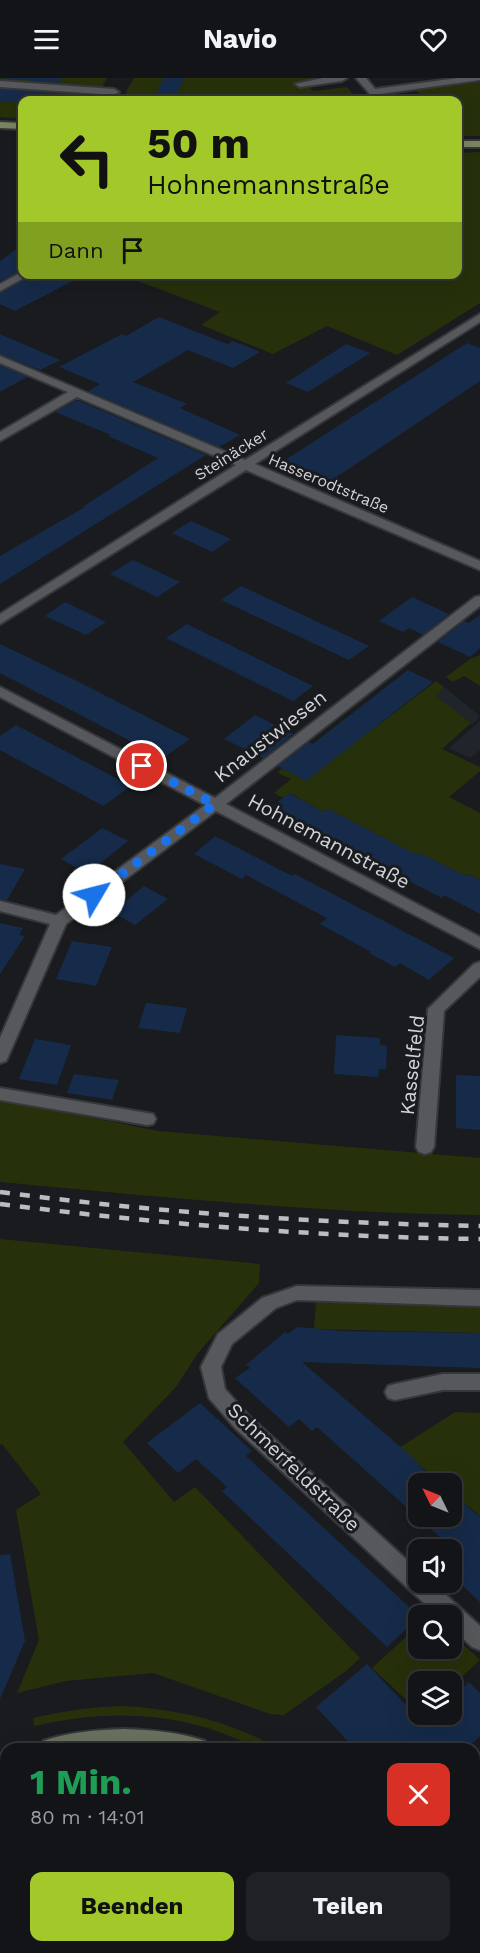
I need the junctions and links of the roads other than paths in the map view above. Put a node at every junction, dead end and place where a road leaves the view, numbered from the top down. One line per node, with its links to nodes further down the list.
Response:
1 (342, 78): 5 (street)
2 (361, 78): 7 (street)
3 (479, 78): 7 (street)
4 (0, 84): 6 (street)
5 (300, 84)
6 (114, 92)
7 (373, 92): 8 (street)
8 (376, 96)
9 (0, 125): 10 (main road)
10 (18, 126)
11 (462, 144): 12 (main road)
12 (480, 144)
13 (18, 278): 14 (street)
14 (0, 288)
15 (480, 317): 19 (street, Steinäcker)
16 (0, 359): 17 (street, Hasserodtstraße)
17 (77, 392): 18 (street); 19 (street, Hasserodtstraße)
18 (0, 437)
19 (244, 465): 20 (street, Hasserodtstraße); 22 (street, Steinäcker)
20 (480, 566)
21 (480, 600): 24 (street, Knaustwiesen)
22 (0, 620)
23 (0, 691): 24 (street, Hohnemannstraße)
24 (215, 804): 26 (street, Knaustwiesen); 27 (street, Hohnemannstraße)
25 (0, 906): 26 (street)
26 (59, 921): 29 (street, Knaustwiesen)
27 (480, 944)
28 (480, 968): 32 (street, Kasselfeld)
29 (0, 1057)
30 (0, 1094): 31 (street)
31 (147, 1119)
32 (425, 1147)
33 (480, 1298): 36 (street, Schmerfeldstraße)
34 (480, 1382): 35 (street)
35 (395, 1392)
36 (480, 1640)
37 (78, 1743): 38 (main road)
38 (163, 1743)

